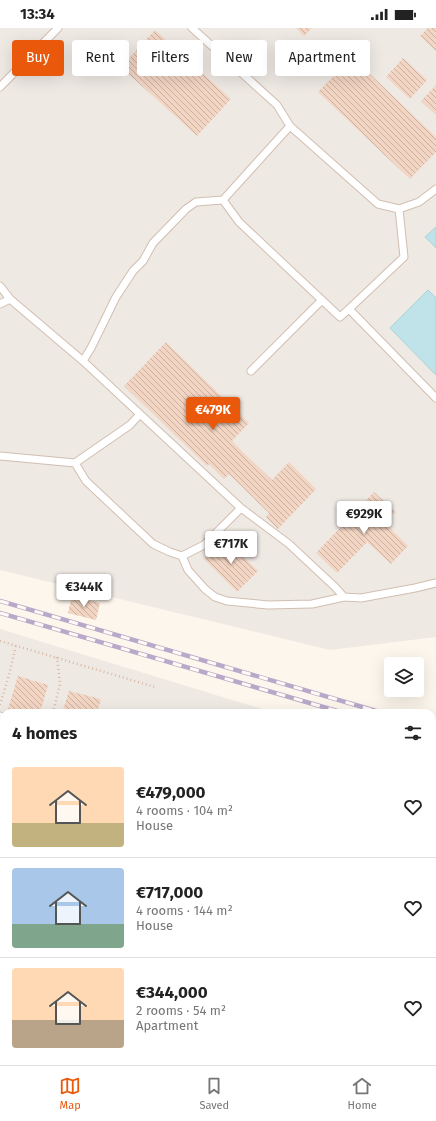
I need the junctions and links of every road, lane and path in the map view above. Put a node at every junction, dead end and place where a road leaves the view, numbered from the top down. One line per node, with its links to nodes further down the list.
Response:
1 (58, 28): 3 (lane)
2 (192, 28): 4 (lane)
3 (0, 87)
4 (290, 126): 6 (lane); 7 (lane)
5 (436, 189): 7 (lane)
6 (223, 200): 10 (lane); 13 (lane)
7 (399, 209): 12 (lane)
8 (0, 286): 9 (lane)
9 (10, 299): 11 (lane); 13 (lane)
10 (322, 300): 12 (lane); 14 (lane)
11 (0, 304)
12 (349, 309): 15 (lane)
13 (82, 361): 16 (lane)
14 (251, 371)
15 (436, 398)
16 (140, 414): 18 (lane); 19 (lane)
17 (0, 456): 18 (lane)
18 (75, 463): 20 (lane)
19 (241, 508): 20 (lane); 22 (lane)
20 (182, 556): 22 (lane)
21 (436, 583): 22 (lane)
22 (344, 597)
23 (0, 641): 24 (path)
24 (16, 645): 25 (path); 27 (path)
25 (57, 657): 26 (path); 28 (path)
26 (155, 687)
27 (0, 706)
28 (54, 709)

